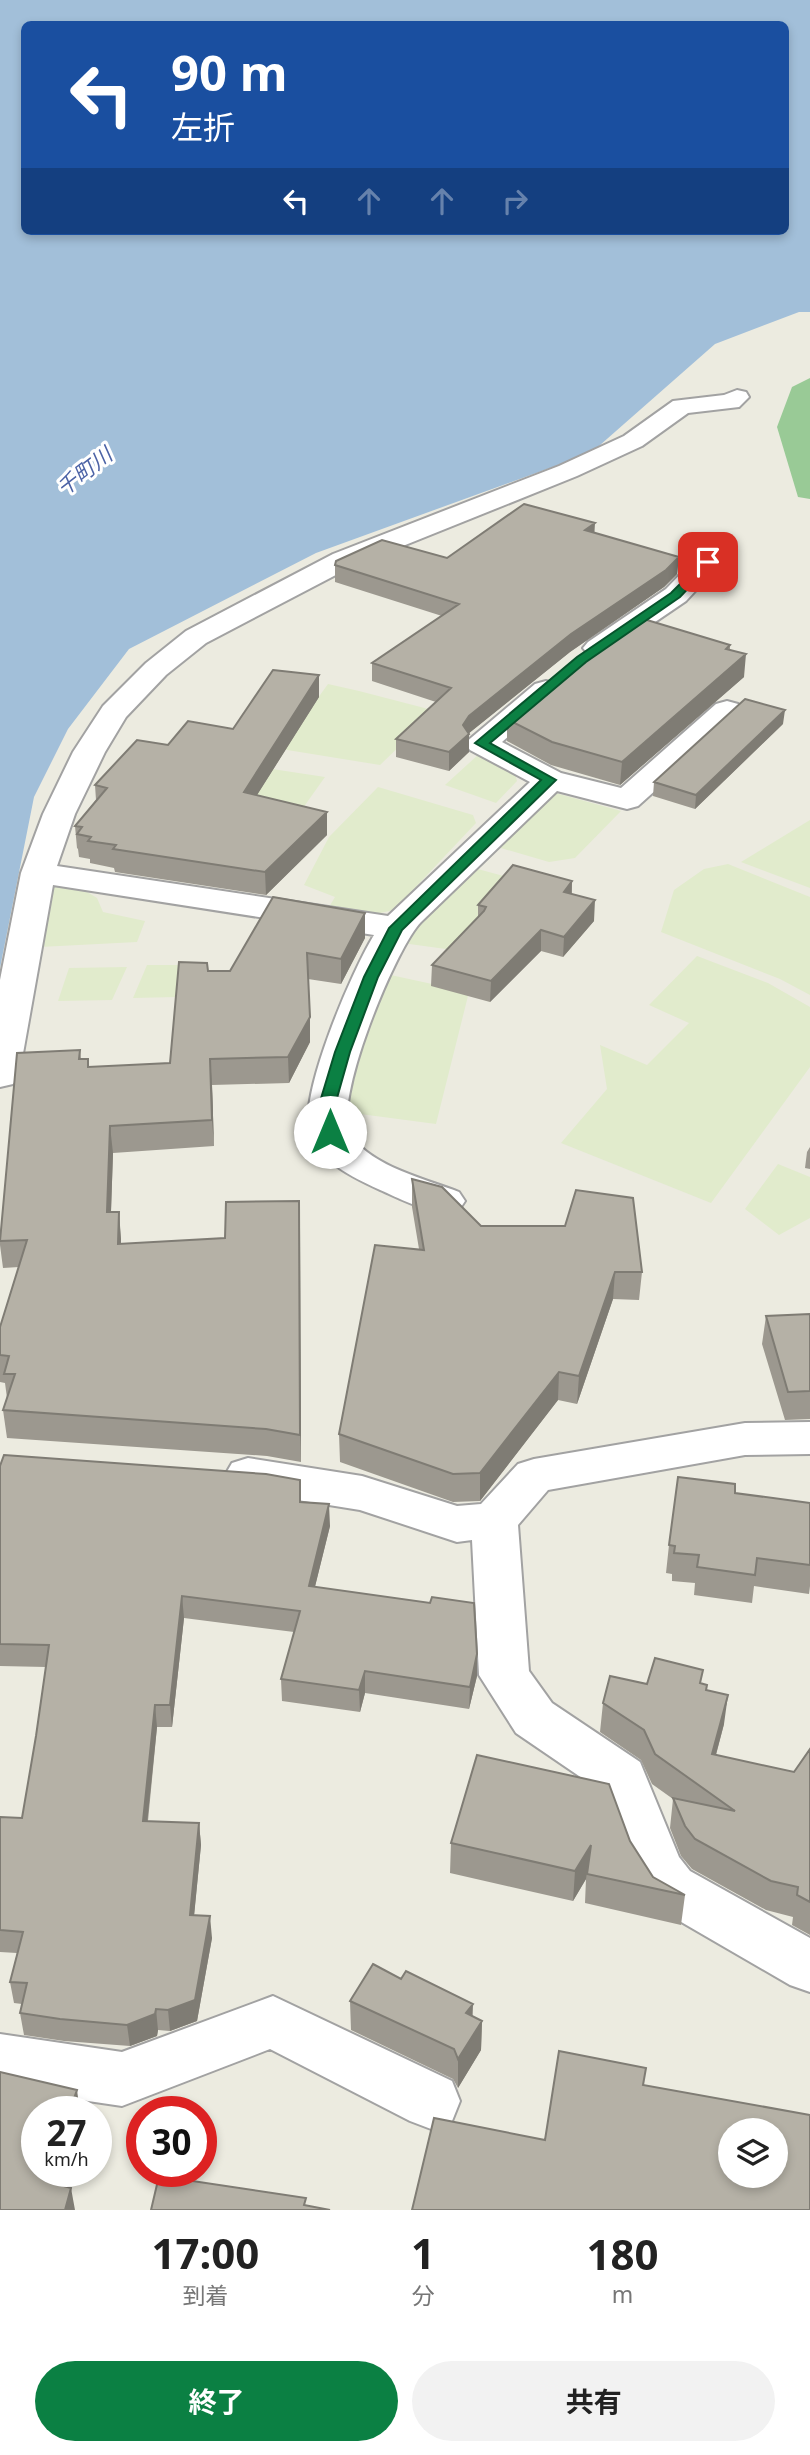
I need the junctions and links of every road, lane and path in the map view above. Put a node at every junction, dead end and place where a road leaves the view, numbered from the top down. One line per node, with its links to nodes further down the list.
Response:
1 (737, 397): 5 (street)
2 (708, 562): 4 (street)
3 (727, 710): 4 (street)
4 (550, 780): 6 (street)
5 (38, 873): 6 (street); 7 (street)
6 (396, 928): 8 (street)
7 (0, 1076)
8 (445, 1200)
9 (810, 1438): 11 (street)
10 (214, 1472): 11 (street)
11 (494, 1521): 12 (street)
12 (810, 1967)
13 (0, 2061): 14 (street)
14 (430, 2101)

